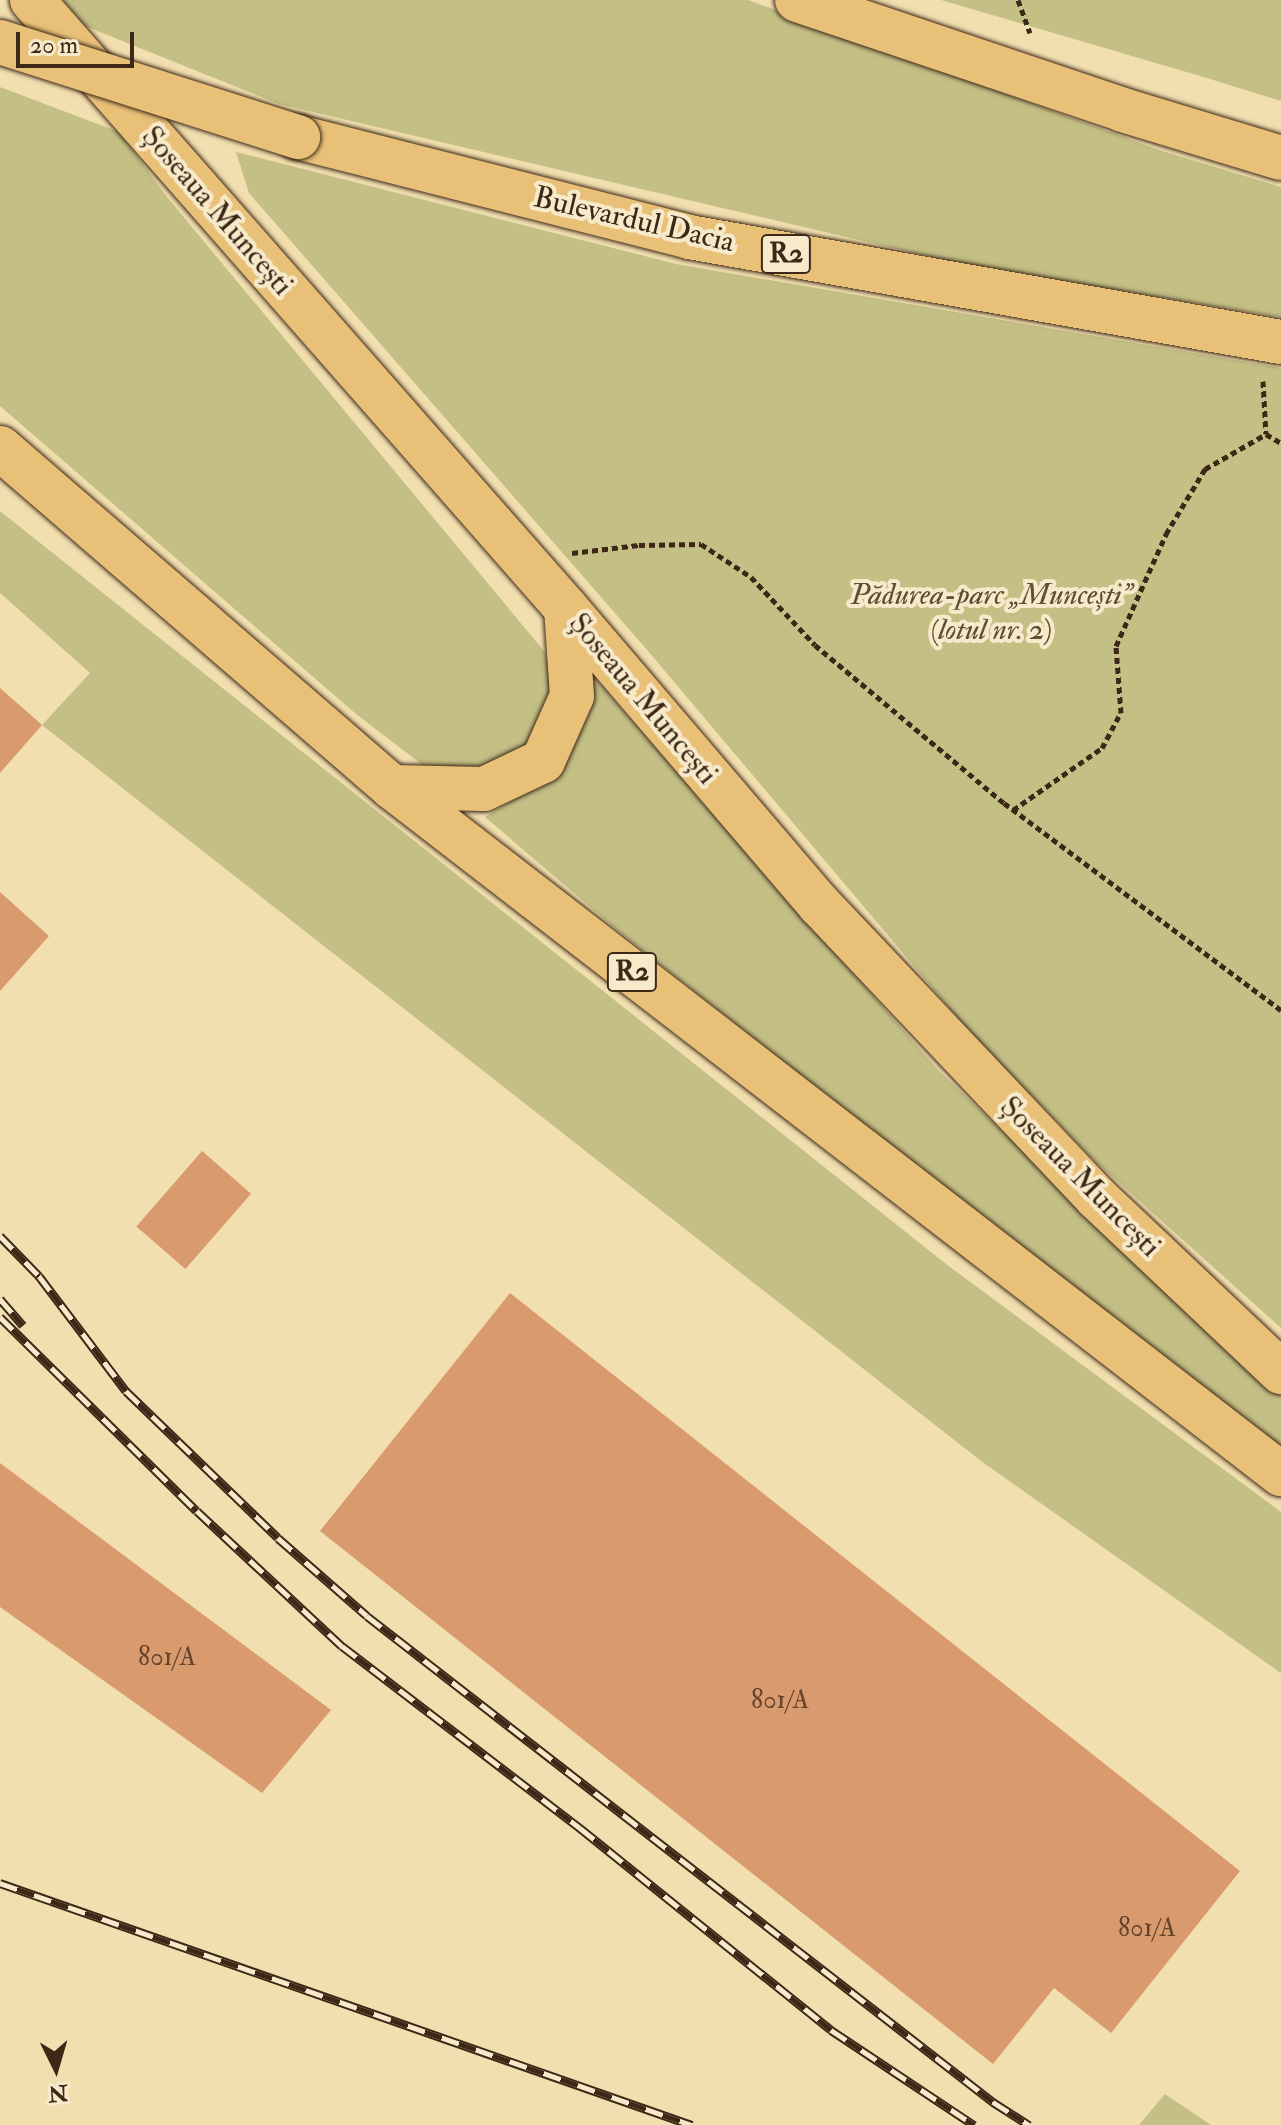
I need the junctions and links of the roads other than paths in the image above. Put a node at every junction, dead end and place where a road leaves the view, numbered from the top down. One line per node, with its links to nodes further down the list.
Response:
1 (32, 0): 7 (main road, Șoseaua Muncești)
2 (797, 0): 4 (main road)
3 (0, 42): 5 (main road, Bulevardul Dacia / R2, bridge)
4 (1281, 158)
5 (1271, 340)
6 (0, 448): 8 (main road, R2)
7 (566, 608): 8 (main road); 9 (main road, Șoseaua Muncești)
8 (392, 787): 10 (main road, R2)
9 (1281, 1372)
10 (1281, 1474)

